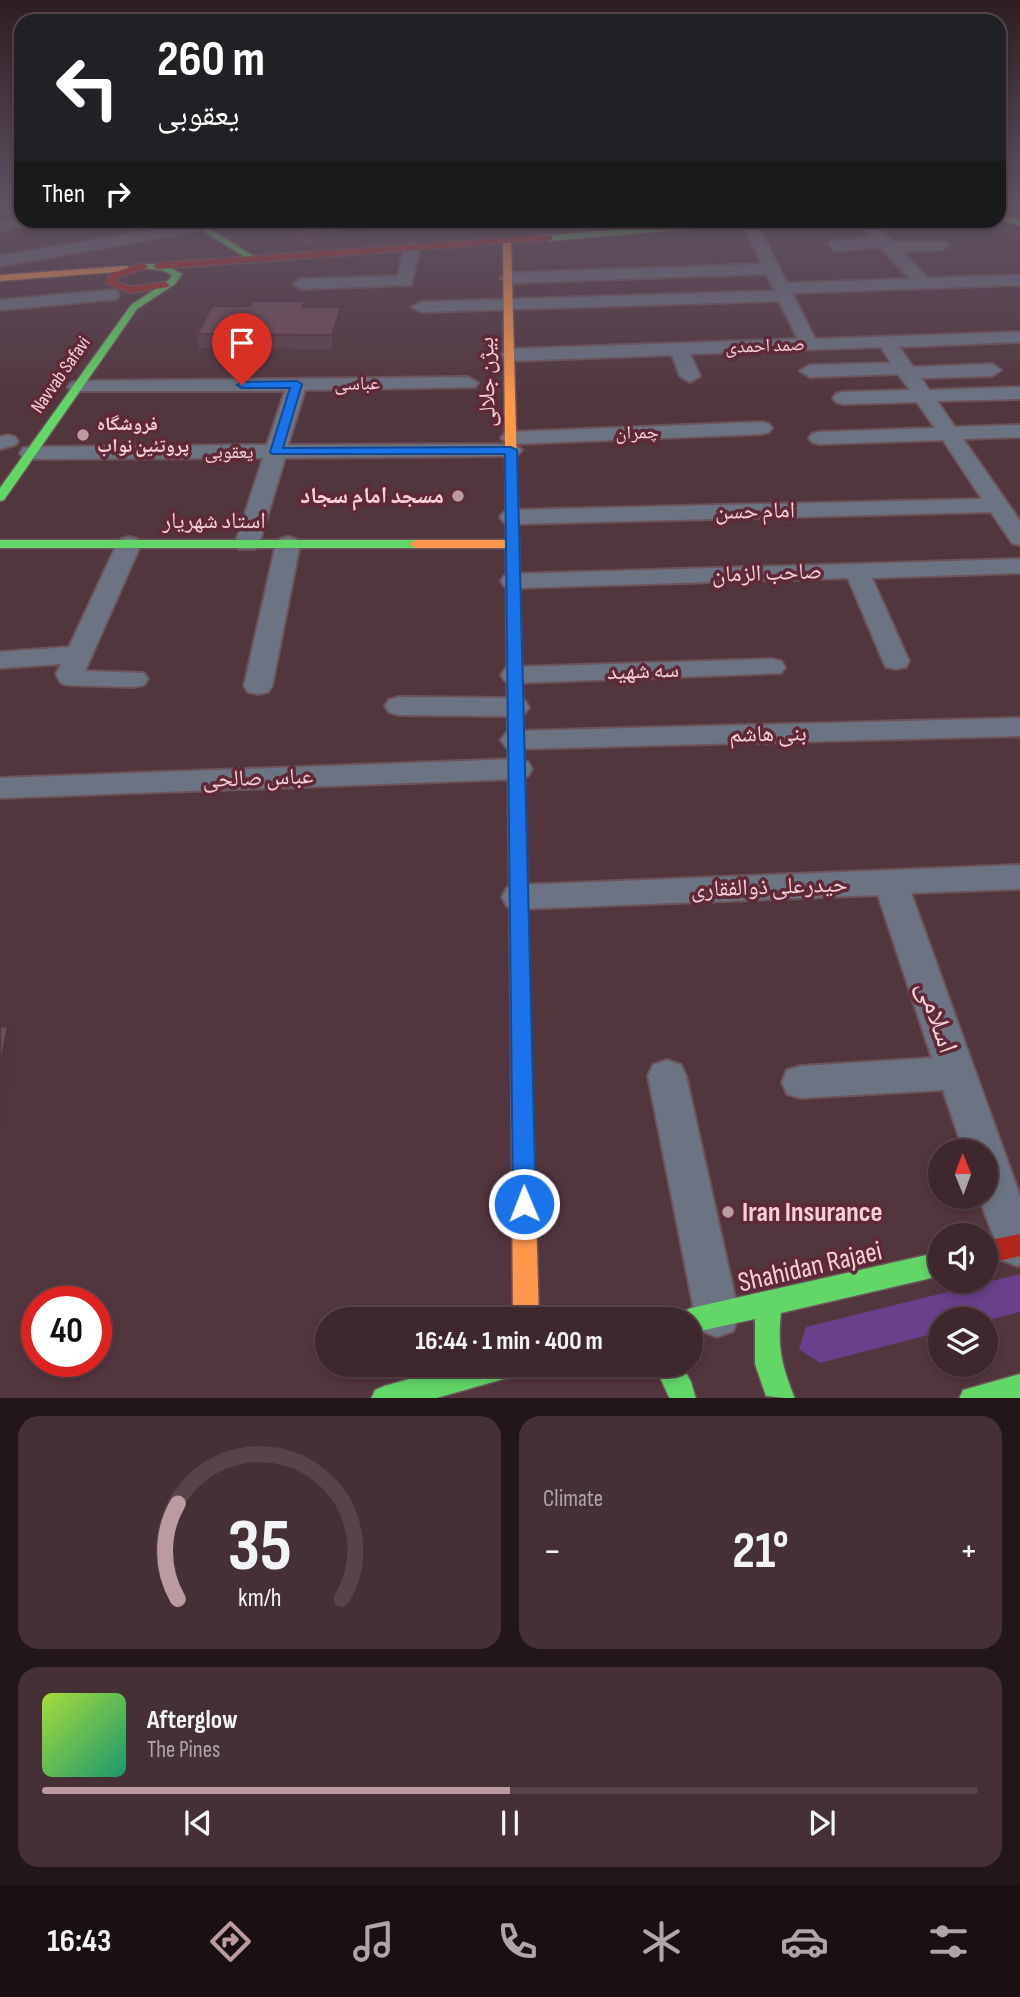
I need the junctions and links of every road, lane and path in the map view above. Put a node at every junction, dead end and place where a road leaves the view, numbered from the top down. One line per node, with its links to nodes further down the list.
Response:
1 (96, 272): 10 (street)
2 (121, 272): 18 (street)
3 (173, 272): 15 (street)
4 (202, 272): 15 (street)
5 (407, 272): 16 (street)
6 (508, 272): 12 (street, بیژن جلالی)
7 (677, 272): 12 (street)
8 (774, 272): 17 (street)
9 (913, 272): 14 (street)
10 (45, 276): 11 (street); 18 (street)
11 (0, 278)
12 (508, 278): 19 (street, بیژن جلالی)
13 (1020, 280): 14 (street)
14 (923, 283): 17 (street)
15 (169, 284): 18 (street); 21 (street, Navvab Safavi)
16 (301, 284)
17 (783, 292): 19 (street); 27 (street)
18 (108, 297): 20 (street); 21 (street)
19 (508, 304): 22 (street); 30 (street, بیژن جلالی)
20 (0, 305)
21 (134, 307): 38 (street, Navvab Safavi)
22 (421, 307)
23 (966, 322): 26 (street)
24 (1019, 326): 26 (street, صمد احمدی)
25 (891, 336): 26 (street, صمد احمدی); 27 (street, صمد احمدی); 32 (street)
26 (978, 338)
27 (809, 344): 28 (street, صمد احمدی)
28 (679, 349): 29 (street, صمد احمدی); 35 (street)
29 (624, 351): 30 (street, صمد احمدی); 31 (street)
30 (509, 355): 46 (street, بیژن جلالی)
31 (629, 370)
32 (905, 370): 33 (street); 34 (street); 40 (street)
33 (992, 370)
34 (810, 371)
35 (690, 376)
36 (468, 383): 37 (street, عباسی)
37 (297, 384): 38 (street, عباسی); 47 (street)
38 (78, 387): 48 (street, Navvab Safavi)
39 (1020, 393): 40 (street)
40 (922, 395): 41 (street); 44 (street)
41 (843, 398)
42 (762, 428): 46 (street, چمران)
43 (1020, 431): 44 (street)
44 (949, 434): 45 (street); 50 (street)
45 (819, 438)
46 (511, 444): 47 (street, یعقوبی); 51 (street, بیژن جلالی)
47 (276, 452): 48 (street, یعقوبی); 55 (street)
48 (31, 453): 49 (street, Navvab Safavi)
49 (0, 497)
50 (997, 505): 51 (street, امام حسن); 52 (street)
51 (512, 517): 57 (street, بیژن جلالی)
52 (1020, 538)
53 (0, 544): 54 (street, استاد شهریار)
54 (128, 544): 55 (street, استاد شهریار); 61 (street)
55 (247, 544): 56 (street, استاد شهریار)
56 (288, 544): 57 (street, استاد شهریار); 67 (street)
57 (513, 544): 60 (street, بیژن جلالی)
58 (1020, 566): 59 (street, صاحب الزمان)
59 (858, 571): 60 (street, صاحب الزمان); 63 (street)
60 (513, 581): 65 (street, بیژن جلالی)
61 (77, 655): 62 (street); 66 (street)
62 (0, 660)
63 (896, 660)
64 (771, 667): 65 (street, سه شهید)
65 (515, 675): 69 (street, بیژن جلالی)
66 (134, 679)
67 (258, 686)
68 (399, 706): 69 (street)
69 (515, 707): 71 (street, بیژن جلالی)
70 (1020, 727): 71 (street, بنی هاشم)
71 (516, 755): 72 (street, عباس صالحی); 75 (street, بیژن جلالی)
72 (0, 788)
73 (1020, 877): 74 (street, حیدرعلی ذوالفقاری)
74 (890, 882): 75 (street, حیدرعلی ذوالفقاری); 76 (street, اسلامی)
75 (519, 897): 84 (street, بیژن جلالی)
76 (956, 1073): 78 (street); 79 (street, اسلامی)
77 (667, 1076): 85 (street)
78 (801, 1082)
79 (980, 1139)
80 (998, 1209): 81 (street, اسلامی)
81 (1007, 1248)
82 (928, 1267): 83 (street, Shahidan Rajaei)
83 (770, 1303): 85 (street, Shahidan Rajaei); 91 (street)
84 (526, 1307)
85 (704, 1318)
86 (462, 1377): 89 (street)
87 (674, 1377): 90 (street)
88 (1020, 1387): 92 (street)
89 (384, 1398)
90 (682, 1398)
91 (782, 1398)
92 (972, 1398)

